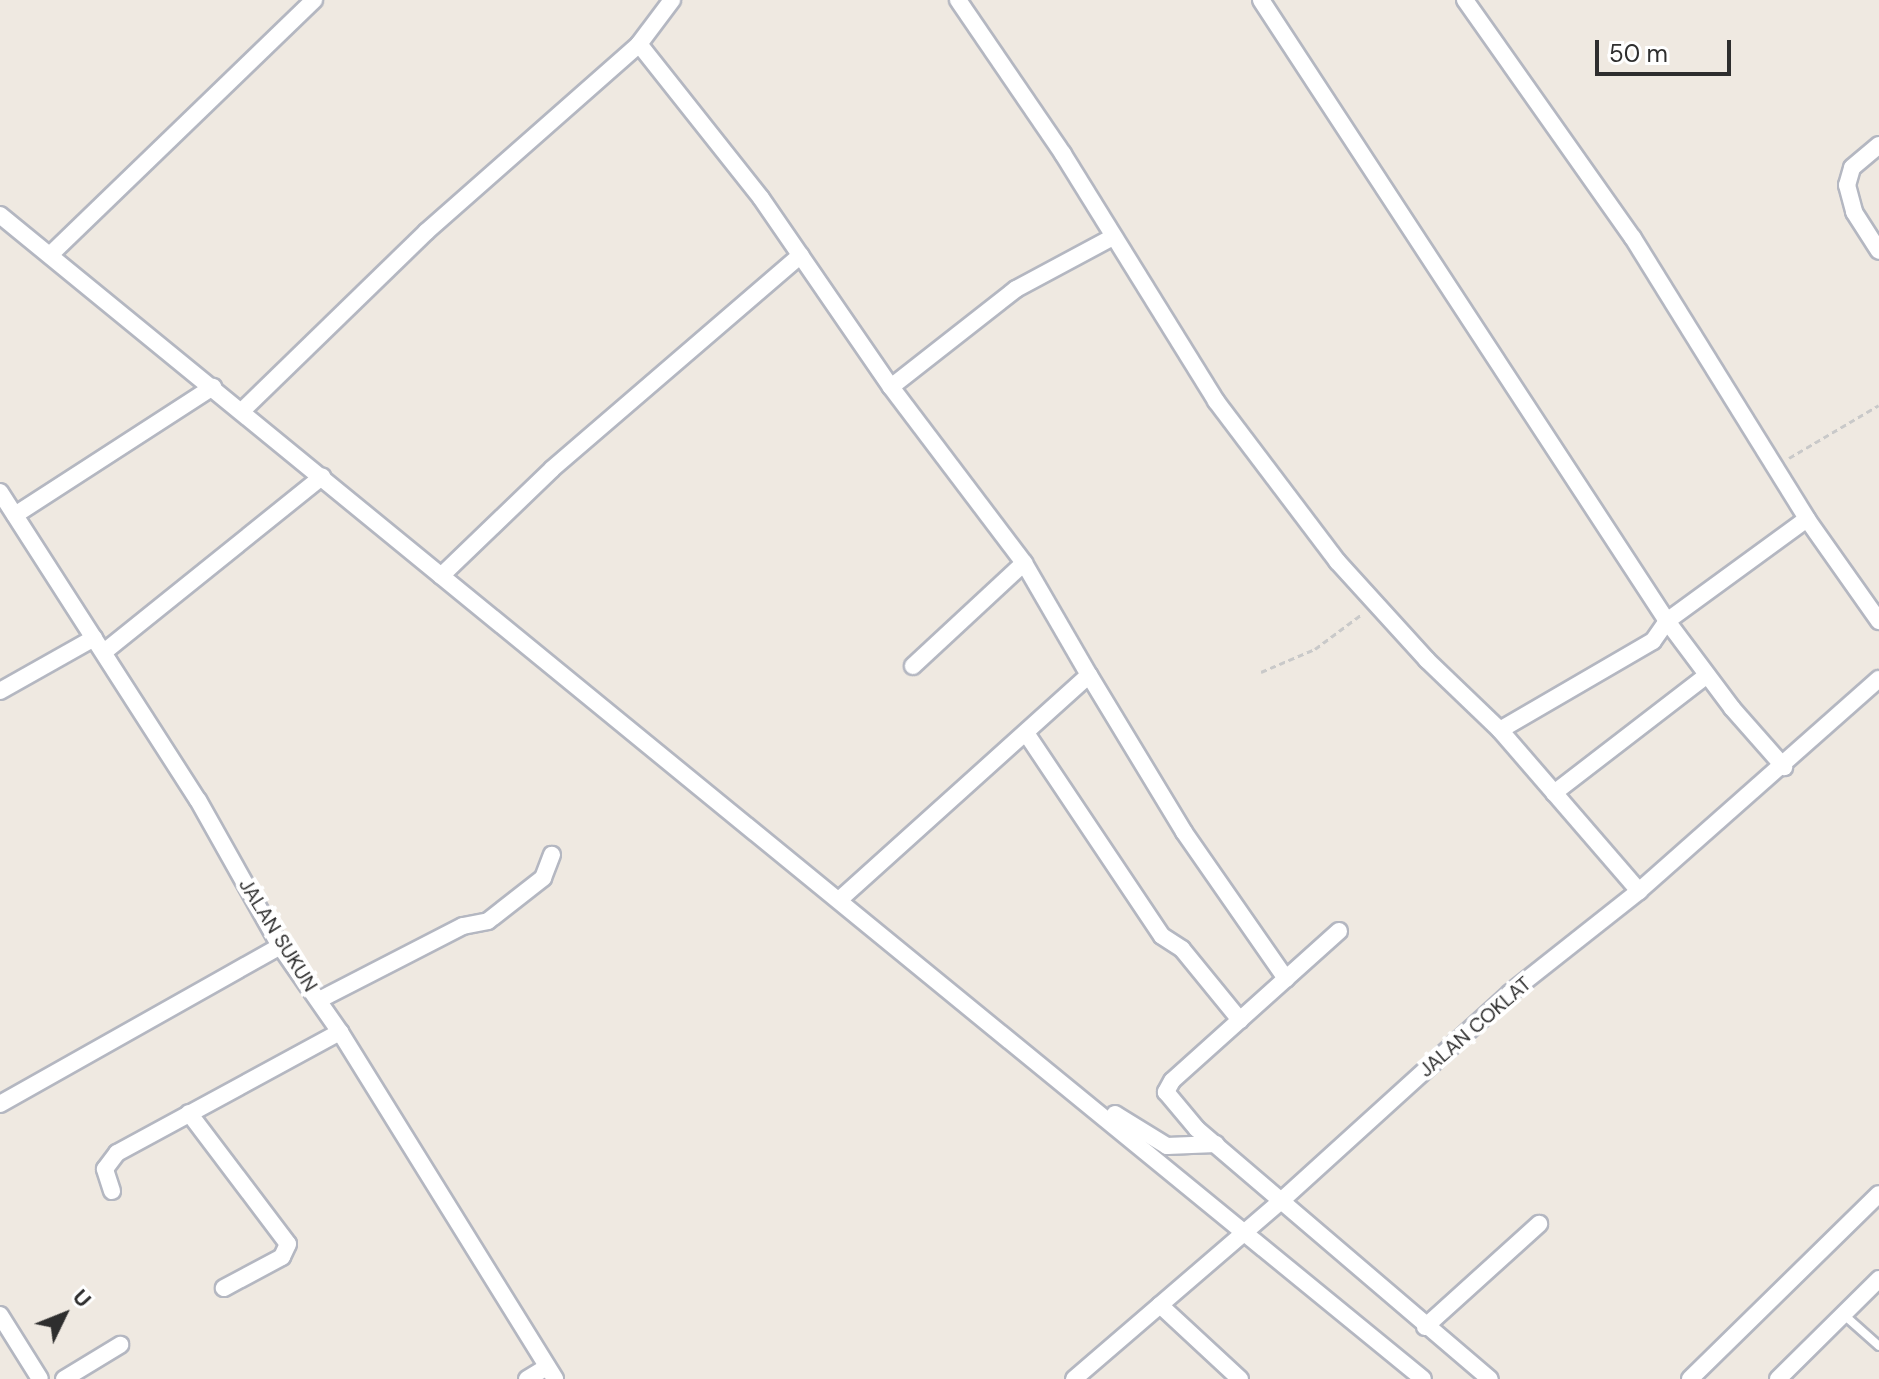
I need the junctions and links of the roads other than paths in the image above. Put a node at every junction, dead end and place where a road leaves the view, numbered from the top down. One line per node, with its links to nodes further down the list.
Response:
1 (314, 0): 11 (street)
2 (672, 0): 6 (street)
3 (958, 0): 9 (street)
4 (1261, 0): 22 (street)
5 (1465, 0): 19 (street)
6 (639, 44): 12 (street); 15 (street)
7 (1879, 145): 10 (street)
8 (0, 215): 11 (street)
9 (1113, 237): 14 (street); 30 (street)
10 (1879, 251)
11 (50, 255): 13 (street)
12 (801, 255): 14 (street); 21 (street)
13 (213, 387): 15 (street); 18 (street)
14 (891, 387): 20 (street)
15 (243, 410): 16 (street)
16 (322, 477): 21 (street); 24 (street)
17 (0, 492): 18 (street, JALAN SUKUN)
18 (15, 515): 24 (street, JALAN SUKUN)
19 (1800, 523): 22 (street); 23 (street)
20 (1024, 563): 25 (street); 26 (street)
21 (441, 576): 36 (street)
22 (1667, 621): 27 (street); 30 (street)
23 (1879, 621)
24 (99, 645): 29 (street); 38 (street, JALAN SUKUN)
25 (913, 666)
26 (1089, 675): 31 (street); 39 (street)
27 (1707, 675): 32 (street); 33 (street)
28 (1877, 684): 32 (street, JALAN COKLAT)
29 (0, 691)
30 (1500, 730): 33 (street)
31 (1026, 733): 36 (street); 41 (street)
32 (1784, 767): 35 (street, JALAN COKLAT)
33 (1554, 793): 35 (street)
34 (552, 855): 40 (street)
35 (1639, 891): 49 (street, JALAN COKLAT)
36 (841, 898): 43 (street)
37 (1339, 931): 39 (street)
38 (280, 946): 40 (street, JALAN SUKUN); 44 (street)
39 (1286, 979): 41 (street)
40 (319, 1000): 42 (street, JALAN SUKUN)
41 (1240, 1020): 46 (street)
42 (340, 1032): 45 (street); 60 (street, JALAN SUKUN)
43 (1003, 1035): 46 (street); 51 (street)
44 (0, 1104)
45 (189, 1113): 47 (street); 53 (street)
46 (1216, 1144): 49 (street)
47 (112, 1191)
48 (1879, 1194): 68 (street)
49 (1281, 1201): 51 (street, JALAN COKLAT); 57 (street)
50 (1539, 1224): 57 (street)
51 (1242, 1233): 54 (street, JALAN COKLAT); 66 (street)
52 (1879, 1279): 55 (street)
53 (224, 1288)
54 (1160, 1305): 64 (street, JALAN COKLAT); 65 (street)
55 (1842, 1313): 59 (lane); 69 (street)
56 (0, 1315): 61 (street)
57 (1425, 1327): 67 (street)
58 (120, 1345): 62 (street)
59 (1879, 1346)
60 (551, 1373): 63 (street)
61 (40, 1379)
62 (64, 1379)
63 (527, 1379)
64 (1074, 1379)
65 (1240, 1379)
66 (1423, 1379)
67 (1490, 1379)
68 (1690, 1379)
69 (1778, 1379)

